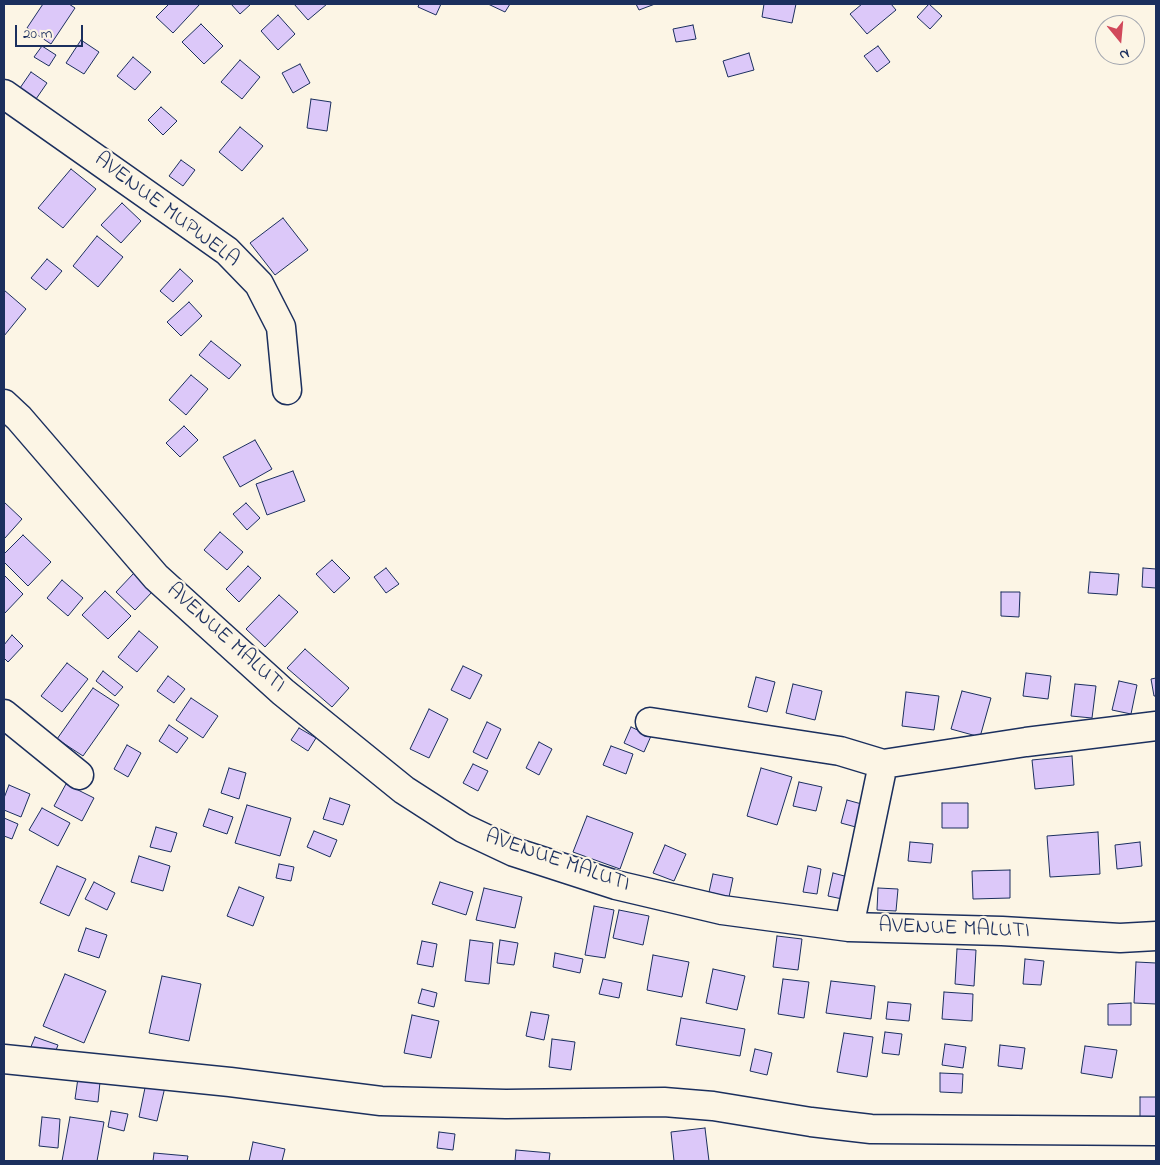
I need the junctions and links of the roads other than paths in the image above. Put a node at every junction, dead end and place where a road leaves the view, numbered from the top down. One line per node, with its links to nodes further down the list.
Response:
1 (4, 94): 2 (street, AVENUE MUPWELA)
2 (287, 390)
3 (4, 404): 9 (street, AVENUE MALUTI)
4 (4, 714): 8 (street)
5 (650, 722): 7 (street)
6 (1156, 726): 7 (street)
7 (883, 764): 9 (street)
8 (79, 775)
9 (849, 927): 10 (street, AVENUE MALUTI)
10 (1156, 936)
11 (4, 1059): 12 (street)
12 (1156, 1131)

